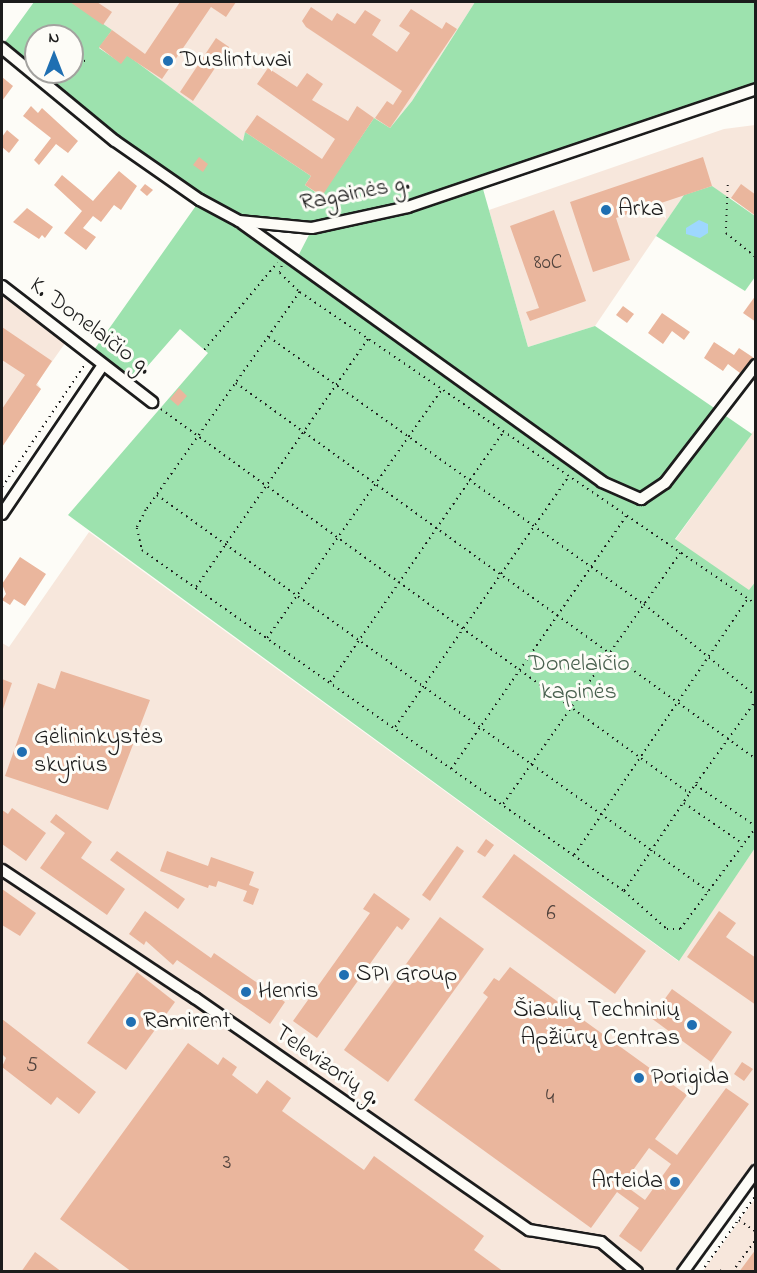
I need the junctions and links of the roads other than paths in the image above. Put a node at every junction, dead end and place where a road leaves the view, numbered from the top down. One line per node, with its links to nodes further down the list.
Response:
1 (2, 48): 3 (street, Ragainės g.)
2 (756, 89): 3 (street, Ragainės g.)
3 (239, 221): 6 (street)
4 (2, 286): 5 (street, K. Donelaičio g.)
5 (103, 365): 7 (street, K. Donelaičio g.); 8 (street)
6 (756, 365)
7 (152, 402)
8 (2, 514)
9 (2, 870): 11 (street, Televizorių g.)
10 (756, 1171): 12 (street)
11 (637, 1272)
12 (683, 1272)

